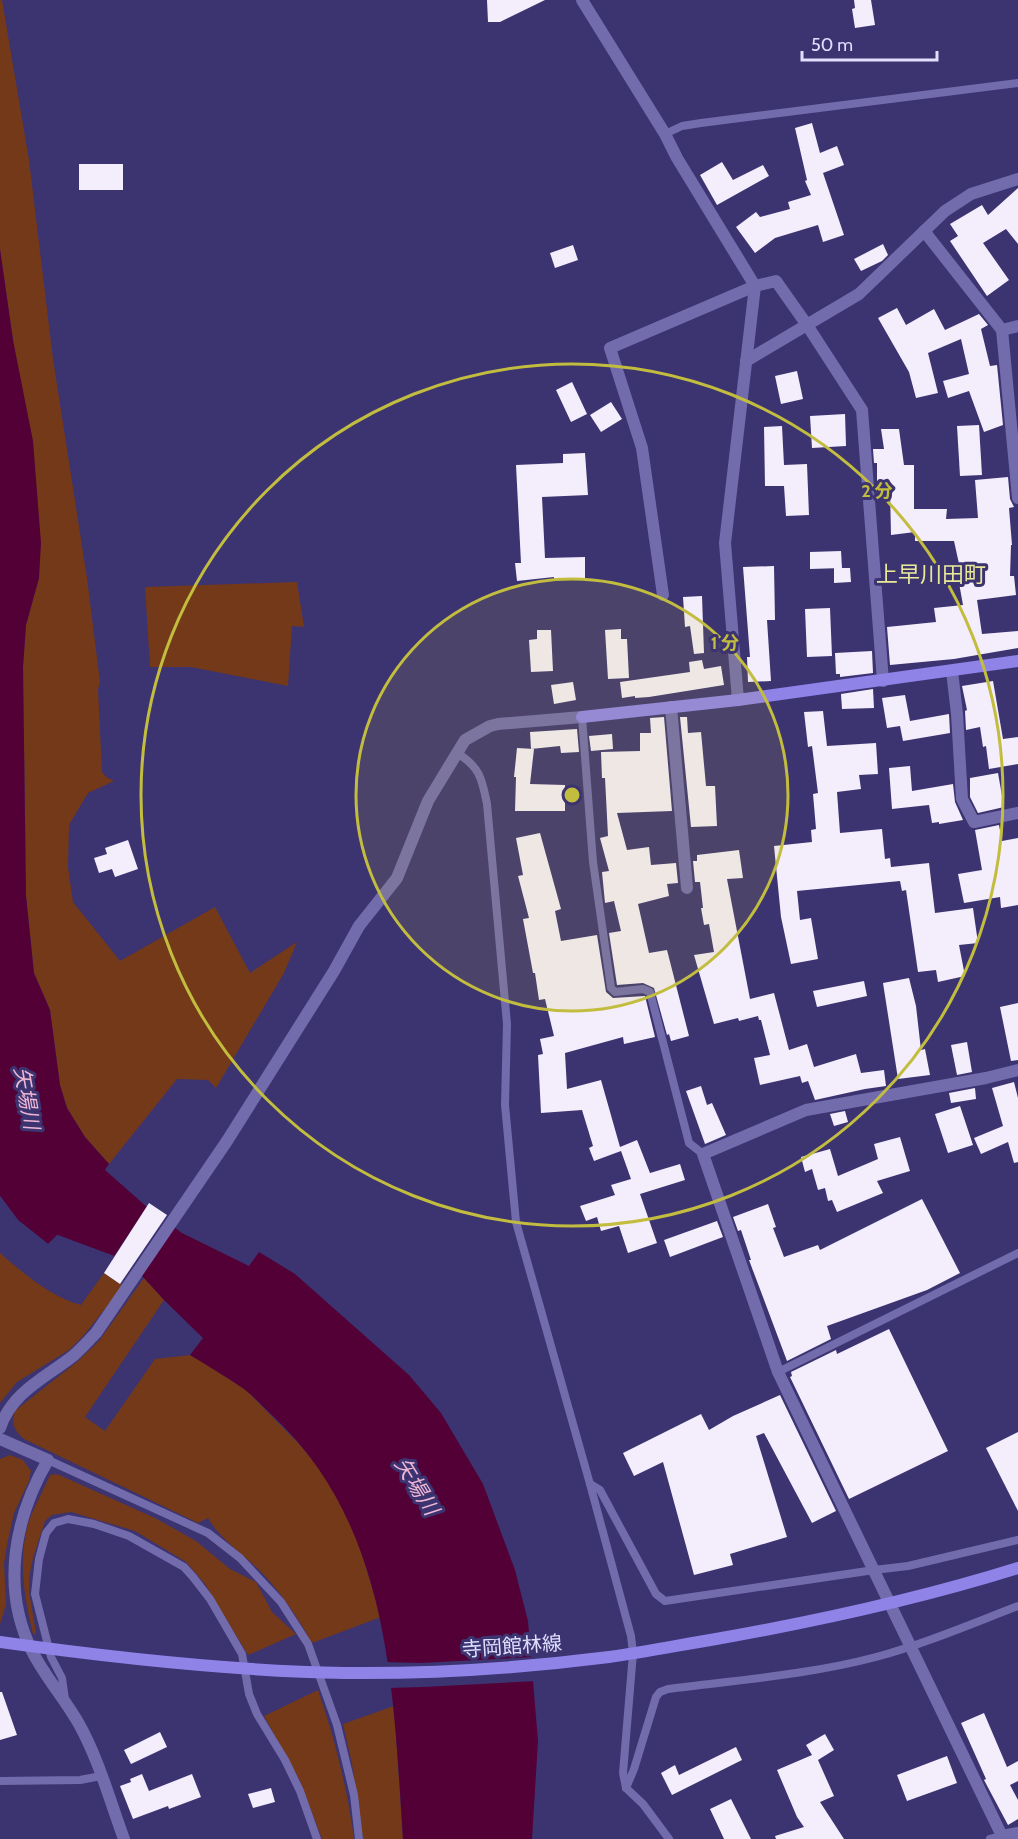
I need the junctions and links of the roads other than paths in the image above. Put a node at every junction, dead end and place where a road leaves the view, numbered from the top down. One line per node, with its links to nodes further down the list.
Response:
1 (582, 0): 3 (street)
2 (1018, 82): 3 (lane)
3 (665, 134): 6 (street)
4 (1018, 179): 5 (street)
5 (924, 231): 7 (street); 9 (street)
6 (756, 286): 7 (street); 10 (street); 12 (street)
7 (807, 324): 10 (street); 15 (street)
8 (1018, 326): 9 (street)
9 (1002, 330): 11 (street)
10 (746, 361): 16 (street)
11 (1018, 498)
12 (663, 595)
13 (1018, 661): 14 (main road)
14 (952, 672): 15 (main road); 20 (street)
15 (883, 681): 16 (main road)
16 (738, 700): 17 (main road)
17 (671, 707): 18 (main road); 21 (street)
18 (582, 717): 19 (street); 23 (lane)
19 (457, 753): 26 (street); 29 (lane)
20 (1018, 813)
21 (687, 888)
22 (1018, 1070): 23 (street)
23 (703, 1154): 25 (street)
24 (1018, 1253): 25 (lane)
25 (777, 1372): 32 (street)
26 (0, 1428)
27 (0, 1439): 28 (street)
28 (48, 1460): 37 (lane); 38 (street)
29 (590, 1484): 32 (lane); 36 (lane)
30 (1018, 1540): 32 (lane)
31 (1018, 1569): 36 (main road, 寺岡館林線)
32 (874, 1570): 35 (street)
33 (1018, 1606): 35 (lane)
34 (0, 1642): 37 (main road, 寺岡館林線)
35 (911, 1647): 41 (lane); 43 (street)
36 (633, 1653): 37 (main road, 寺岡館林線); 41 (lane)
37 (319, 1672): 46 (lane)
38 (66, 1700): 39 (street); 45 (lane)
39 (101, 1776): 40 (lane); 44 (street)
40 (0, 1781)
41 (626, 1788): 47 (lane)
42 (1018, 1833): 43 (street)
43 (996, 1838)
44 (124, 1839)
45 (317, 1839)
46 (359, 1839)
47 (669, 1839)

